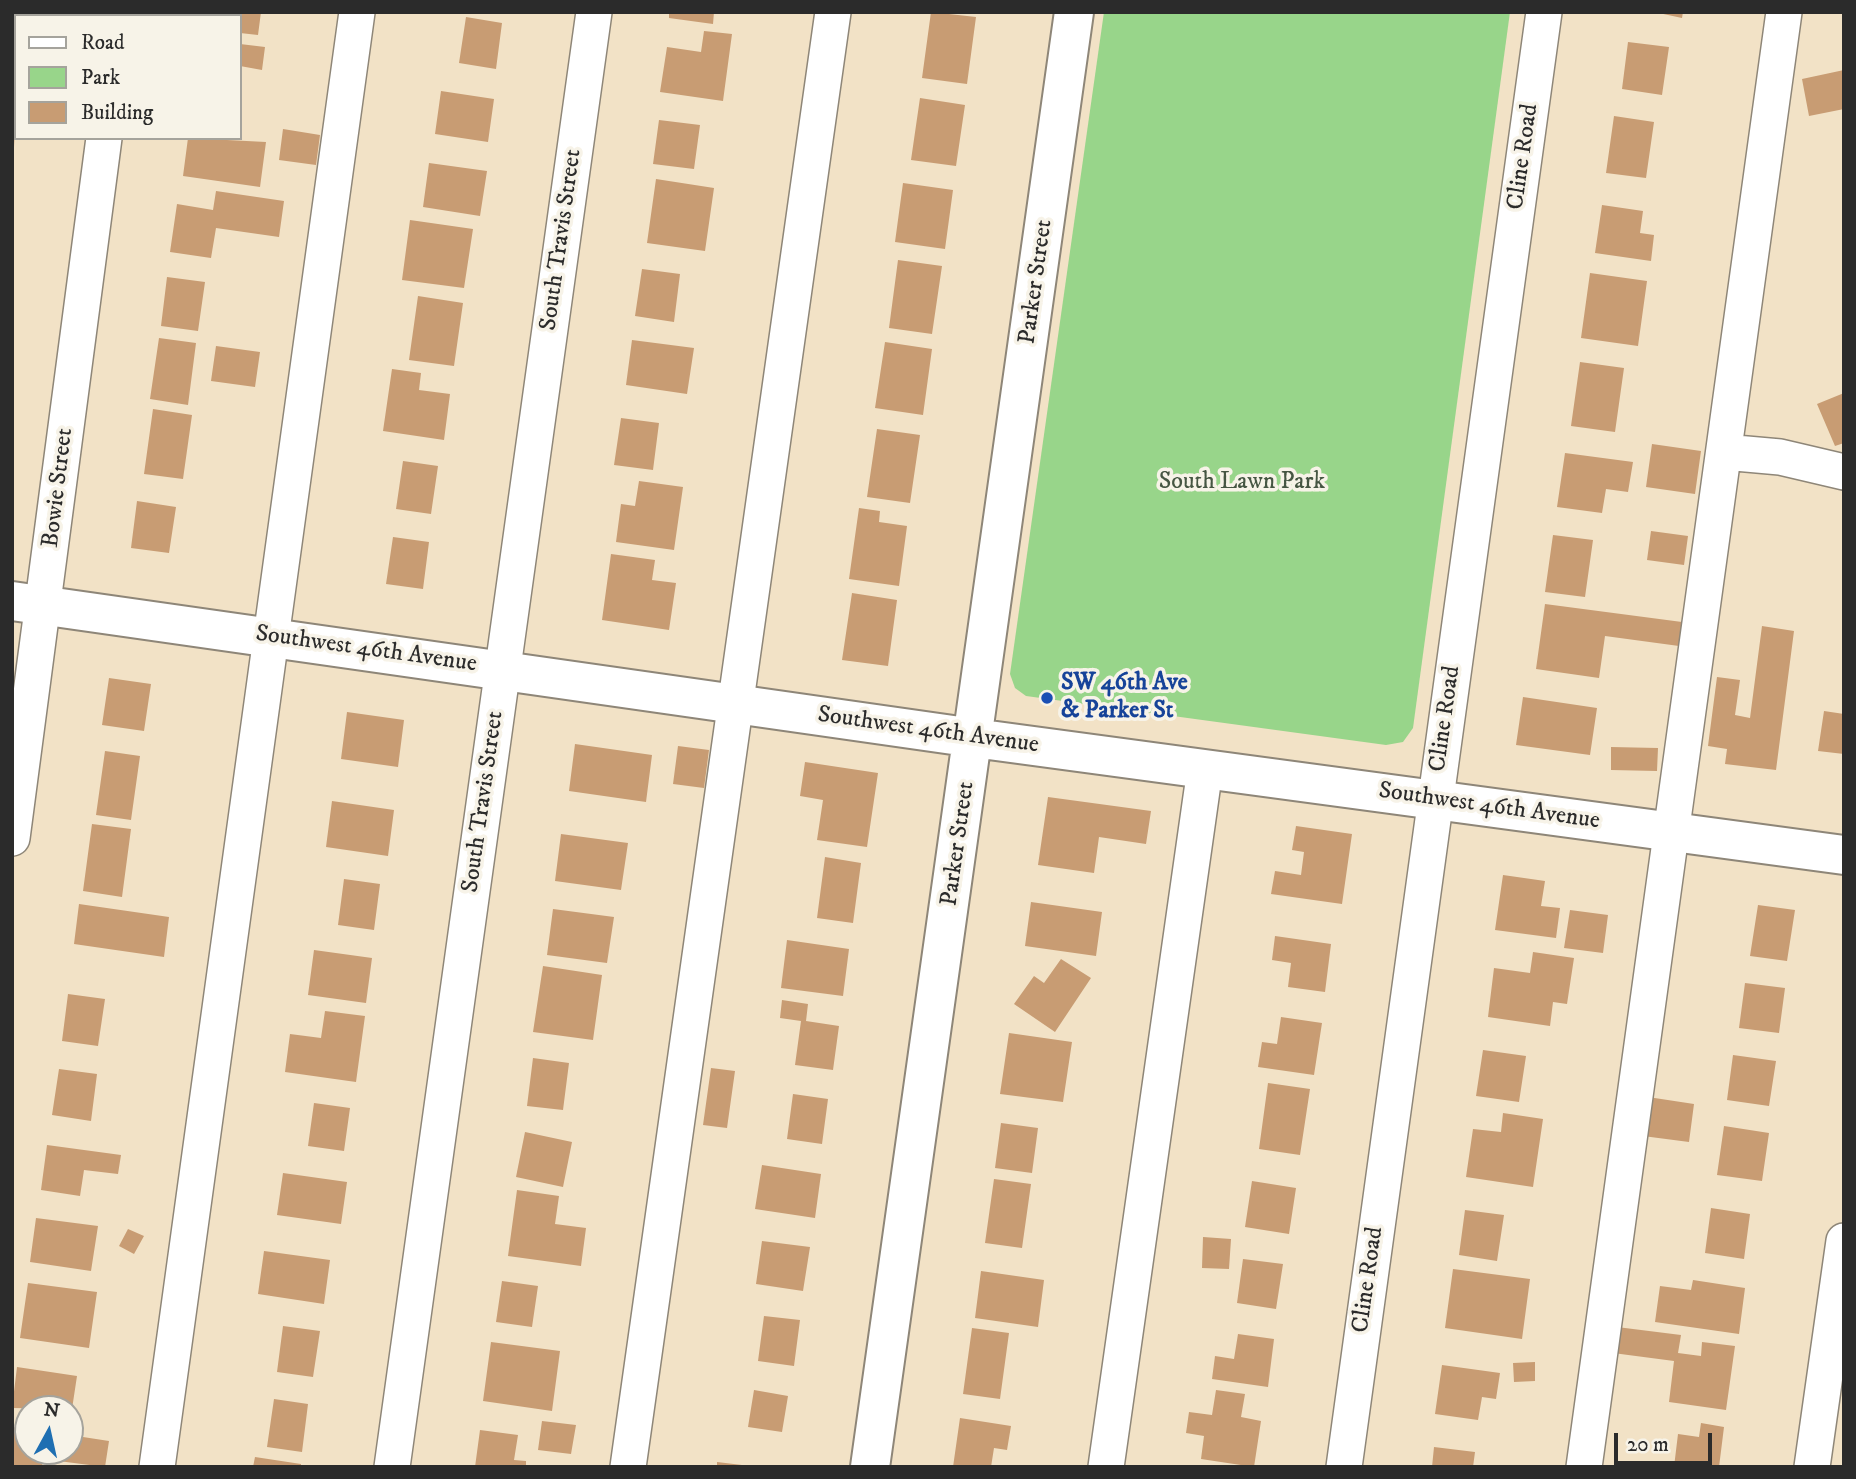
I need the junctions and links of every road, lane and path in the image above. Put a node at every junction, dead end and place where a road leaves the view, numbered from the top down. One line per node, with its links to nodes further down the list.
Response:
1 (357, 12): 11 (street)
2 (594, 12): 12 (street, South Travis Street)
3 (833, 12): 13 (street)
4 (1074, 12): 14 (main road, Parker Street)
5 (1544, 12): 16 (street, Cline Road)
6 (1784, 12): 8 (street)
7 (104, 140): 10 (street, Bowie Street)
8 (1724, 452): 9 (street); 17 (street)
9 (1844, 472)
10 (28, 603): 11 (main road, Southwest 46th Avenue); 18 (street, Bowie Street)
11 (272, 637): 12 (main road, Southwest 46th Avenue); 21 (street)
12 (502, 669): 13 (main road, Southwest 46th Avenue); 22 (street, South Travis Street)
13 (737, 703): 14 (main road, Southwest 46th Avenue); 23 (street)
14 (974, 738): 15 (main road, Southwest 46th Avenue); 24 (main road, Parker Street)
15 (1205, 769): 16 (main road, Southwest 46th Avenue); 25 (street)
16 (1435, 800): 17 (main road, Southwest 46th Avenue); 26 (street, Cline Road)
17 (1672, 832): 19 (main road, Southwest 46th Avenue); 27 (street)
18 (12, 838)
19 (1844, 855)
20 (1844, 1241): 28 (street)
21 (157, 1467)
22 (392, 1467)
23 (628, 1467)
24 (870, 1467)
25 (1107, 1467)
26 (1344, 1467)
27 (1584, 1467)
28 (1812, 1467)

